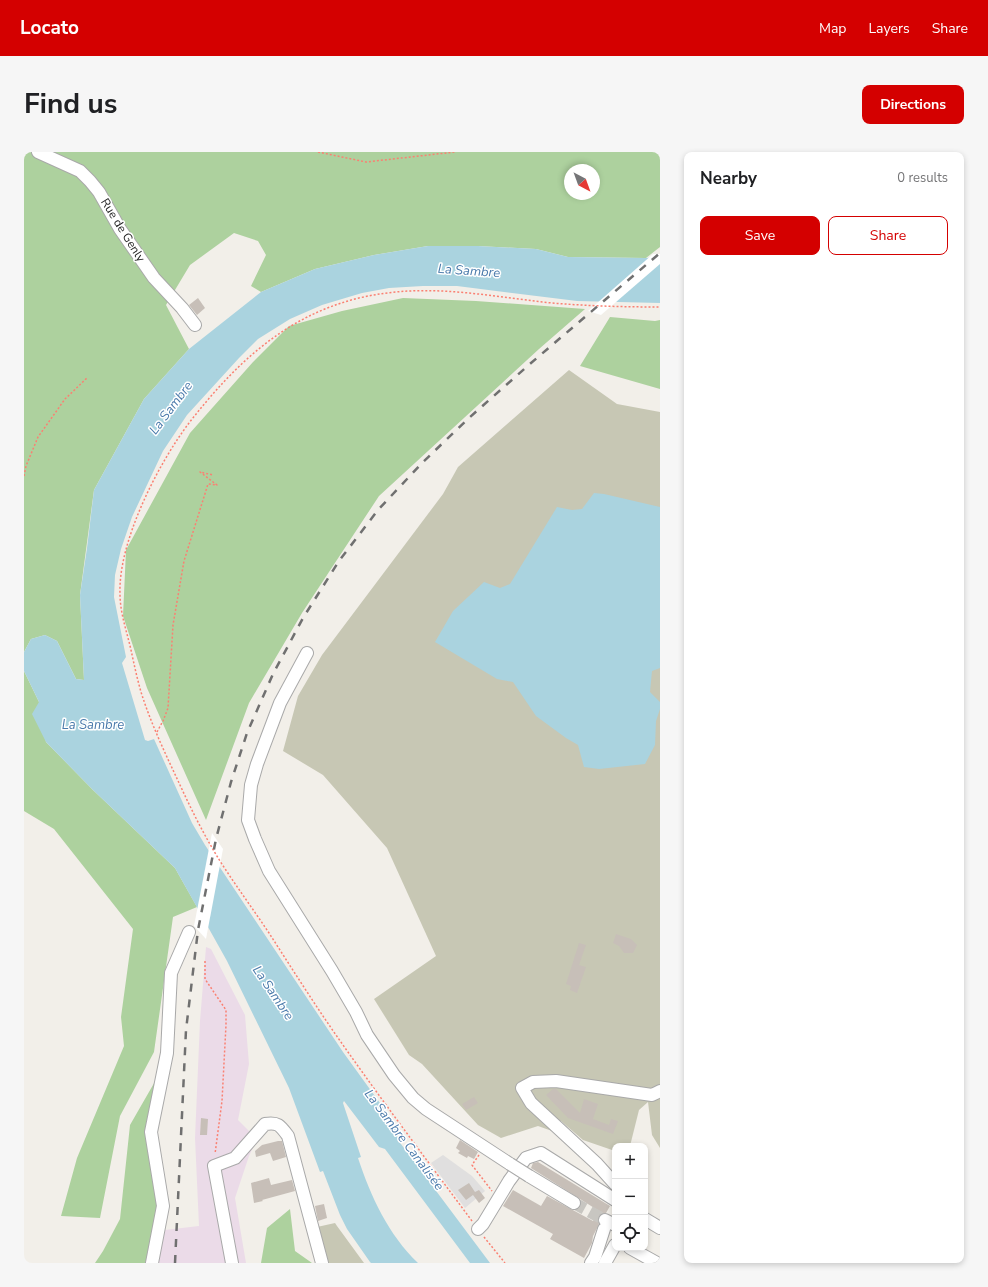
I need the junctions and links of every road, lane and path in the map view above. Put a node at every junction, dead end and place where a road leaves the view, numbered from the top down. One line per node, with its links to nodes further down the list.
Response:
1 (38, 152): 4 (street, Rue de Genly)
2 (318, 152): 3 (path)
3 (455, 152)
4 (194, 325)
5 (88, 378): 7 (path)
6 (213, 475): 9 (path)
7 (24, 476)
8 (307, 653): 18 (street, bridge)
9 (157, 732)
10 (189, 932): 23 (street)
11 (205, 961): 14 (path)
12 (660, 1091): 15 (street)
13 (472, 1165): 16 (path)
14 (214, 1166): 24 (street); 25 (street)
15 (612, 1181)
16 (498, 1198): 17 (street); 20 (street)
17 (612, 1198)
18 (574, 1203)
19 (608, 1225): 27 (street)
20 (478, 1229): 26 (path)
21 (612, 1250): 28 (street)
22 (635, 1251): 29 (street)
23 (152, 1263)
24 (232, 1263)
25 (322, 1263)
26 (505, 1263)
27 (591, 1263)
28 (605, 1263)
29 (657, 1263)

